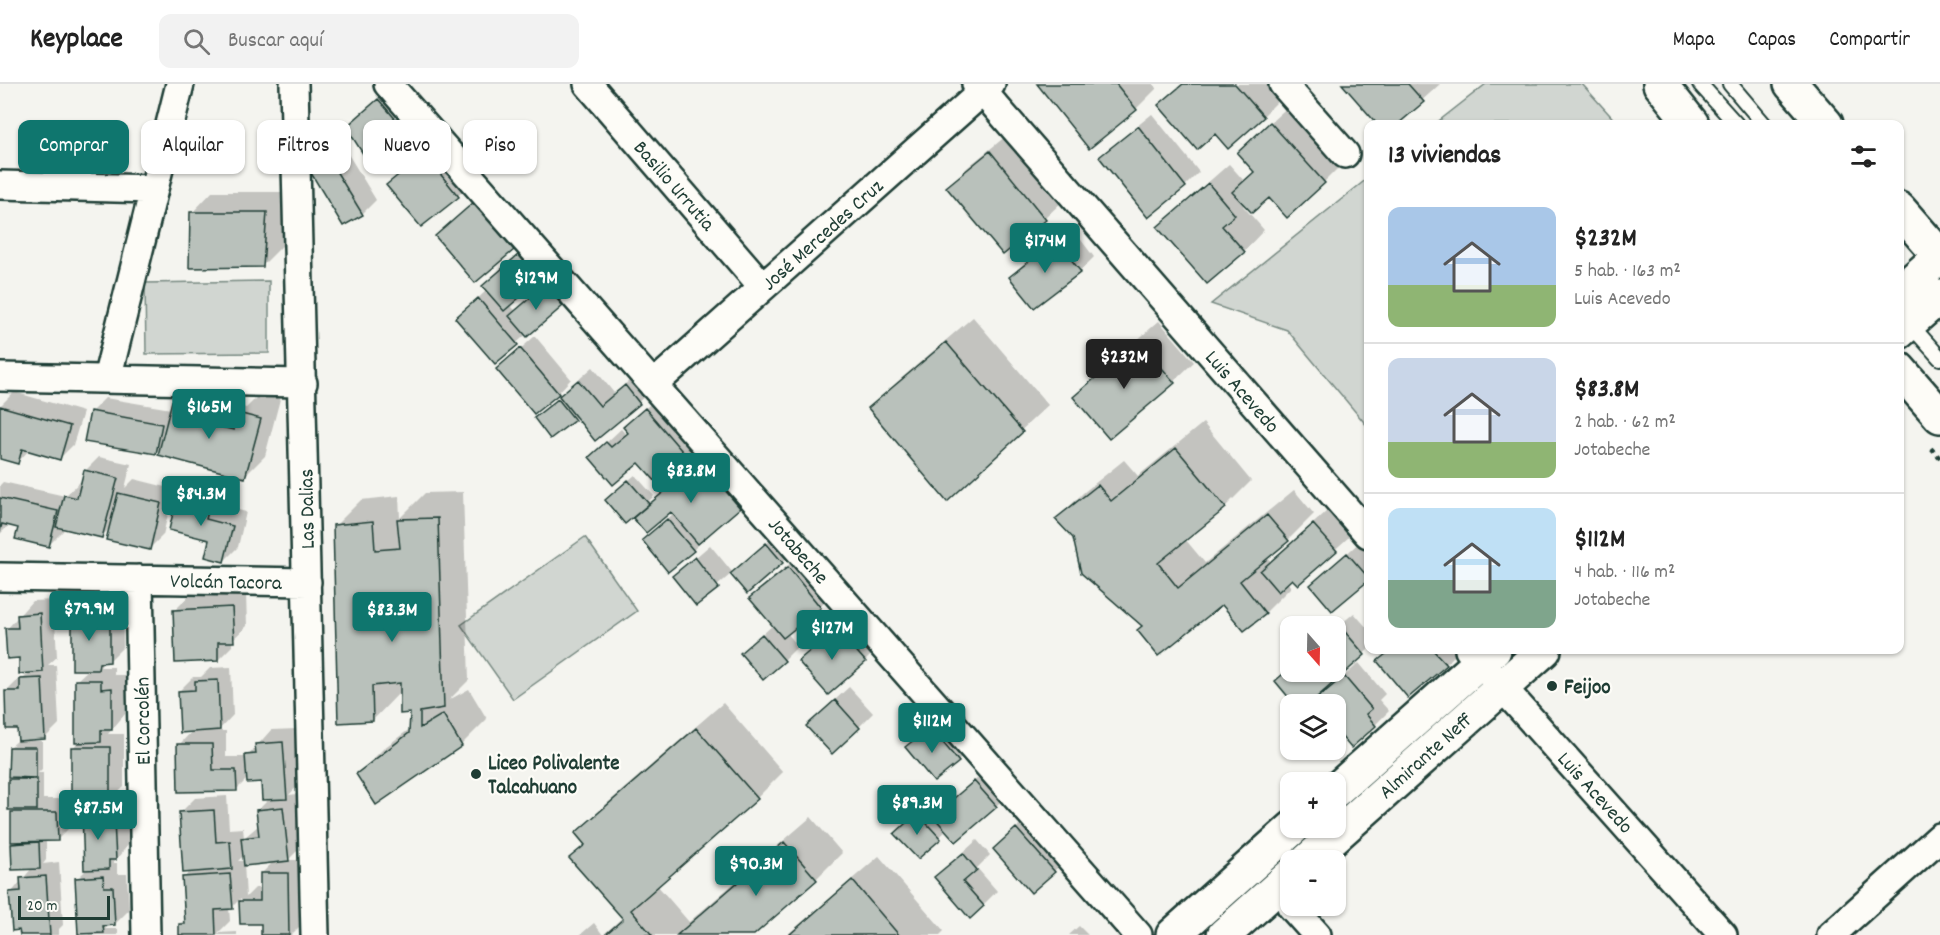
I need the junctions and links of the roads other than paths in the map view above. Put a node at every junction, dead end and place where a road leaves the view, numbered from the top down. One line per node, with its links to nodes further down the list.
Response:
1 (180, 84): 17 (street)
2 (294, 84): 26 (street, Las Dalias)
3 (388, 84): 27 (street, Jotabeche)
4 (588, 84): 20 (street, Basilio Urrutia)
5 (1283, 84): 15 (street)
6 (1660, 84): 11 (street)
7 (1700, 84): 12 (lane)
8 (1730, 84): 13 (lane)
9 (1791, 84): 14 (street)
10 (983, 87): 20 (street, José Mercedes Cruz); 29 (street, Luis Acevedo)
11 (1689, 120)
12 (1732, 120)
13 (1761, 120)
14 (1822, 120)
15 (1345, 154)
16 (0, 185): 17 (street)
17 (153, 189): 25 (street)
18 (1904, 215): 19 (street)
19 (1940, 256): 21 (street)
20 (763, 287): 27 (street, José Mercedes Cruz)
21 (1917, 301): 22 (lane)
22 (1940, 358)
23 (1904, 375): 28 (street)
24 (0, 377): 25 (street)
25 (108, 379): 26 (street)
26 (303, 383): 32 (street, Las Dalias)
27 (653, 385): 46 (street, Jotabeche)
28 (1940, 416)
29 (1364, 529)
30 (0, 577): 31 (street, Volcán Tacora)
31 (139, 579): 32 (street, Volcán Tacora); 44 (street, El Corcolén)
32 (307, 582): 45 (street, Las Dalias)
33 (1481, 654): 35 (street, Luis Acevedo); 36 (street, Almirante Neff)
34 (1539, 654): 35 (street, Almirante Neff)
35 (1502, 687): 39 (street, Almirante Neff); 50 (street, Luis Acevedo)
36 (1346, 781)
37 (1940, 837): 51 (street)
38 (1282, 838): 40 (street)
39 (1319, 850)
40 (1254, 863): 41 (street); 47 (street)
41 (1280, 887)
42 (1280, 899): 48 (street)
43 (1303, 916): 49 (street)
44 (146, 935)
45 (315, 935)
46 (1138, 935)
47 (1173, 935)
48 (1224, 935)
49 (1317, 935)
50 (1723, 935)
51 (1831, 935)

